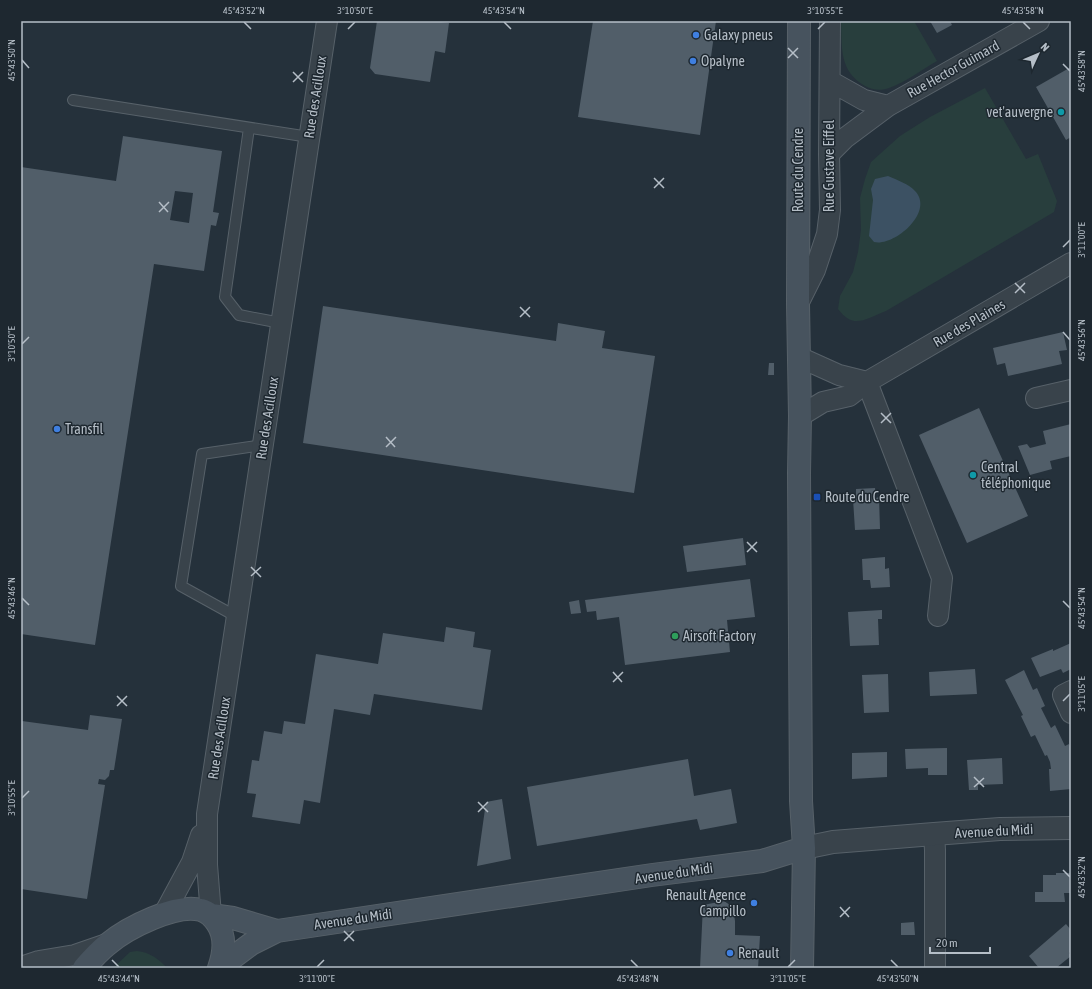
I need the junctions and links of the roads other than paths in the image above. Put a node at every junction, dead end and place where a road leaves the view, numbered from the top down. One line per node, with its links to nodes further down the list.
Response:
1 (327, 21): 9 (street, Rue des Acilloux)
2 (799, 21): 12 (main road, Route du Cendre)
3 (830, 21): 5 (street, Rue Gustave Eiffel)
4 (1038, 21): 7 (street, Rue Hector Guimard)
5 (830, 81): 7 (street); 10 (street, Rue Gustave Eiffel)
6 (73, 100): 8 (lane)
7 (888, 106): 10 (street, Rue Hector Guimard)
8 (249, 128): 9 (lane); 13 (lane)
9 (309, 138): 13 (street, Rue des Acilloux)
10 (829, 154): 12 (street, Rue Gustave Eiffel)
11 (1071, 263): 15 (street, Rue des Plaines)
12 (798, 304): 14 (main road, Route du Cendre)
13 (281, 323): 19 (street, Rue des Acilloux)
14 (799, 357): 15 (street); 18 (main road, Route du Cendre)
15 (867, 382): 18 (street, Rue des Plaines); 20 (street)
16 (1071, 390): 17 (street)
17 (1036, 398)
18 (800, 416): 27 (main road, Route du Cendre)
19 (263, 445): 21 (street, Rue des Acilloux); 21 (lane)
20 (938, 616)
21 (237, 617): 24 (street, Rue des Acilloux)
22 (1071, 691): 23 (street)
23 (1071, 713)
24 (207, 814): 28 (street, Rue des Acilloux); 29 (street, Rue des Acilloux)
25 (1071, 828): 26 (street, Avenue du Midi)
26 (934, 834): 27 (street, Avenue du Midi); 36 (street)
27 (804, 848): 30 (main road, Avenue du Midi); 35 (main road, Route du Cendre)
28 (164, 914): 29 (main road, Avenue du Midi); 31 (main road, Avenue du Midi)
29 (211, 915): 30 (main road, Avenue du Midi); 34 (main road)
30 (277, 931): 34 (main road, Avenue du Midi)
31 (107, 944): 32 (street); 33 (main road, Avenue du Midi)
32 (21, 966)
33 (84, 968)
34 (220, 968)
35 (802, 968)
36 (934, 968)

